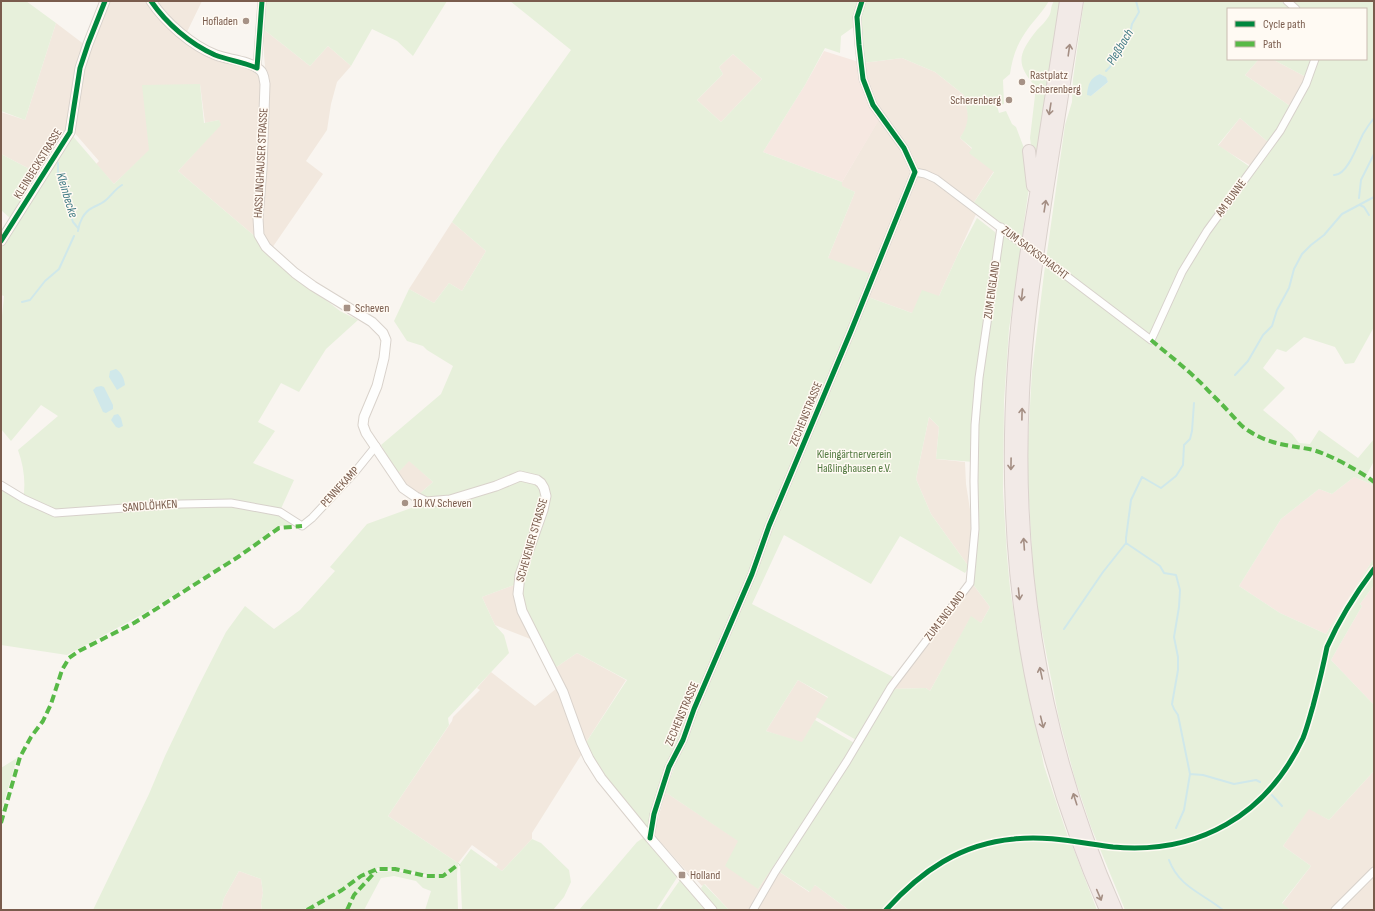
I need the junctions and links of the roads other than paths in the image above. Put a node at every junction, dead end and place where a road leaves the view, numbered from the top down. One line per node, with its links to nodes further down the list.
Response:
1 (105, 1): 15 (main road, KLEINBECKSTRASSE)
2 (151, 1): 10 (main road)
3 (262, 1): 10 (street)
4 (862, 1): 12 (street)
5 (1066, 1): 13 (highway, one-way to 13)
6 (1077, 1): 26 (highway, one-way to 6)
7 (1287, 1): 8 (street)
8 (1295, 8)
9 (1315, 60): 17 (street, AM BUNNE)
10 (257, 68): 16 (main road, HASSLINGHAUSER STRASSE)
11 (1029, 151): 13 (highway)
12 (915, 172): 14 (street, ZUM SACKSCHACHT); 21 (street, ZECHENSTRASSE)
13 (1034, 209): 25 (highway, one-way to 25)
14 (1001, 227): 17 (street, ZUM SACKSCHACHT, bridge); 24 (street, ZUM ENGLAND)
15 (1, 241)
16 (381, 329): 18 (main road, SCHEVENER STRASSE)
17 (1151, 340)
18 (376, 446): 20 (street, PENNEKAMP); 21 (main road, SCHEVENER STRASSE)
19 (1, 485): 20 (street, SANDLÖHKEN)
20 (302, 526)
21 (650, 838): 23 (main road, SCHEVENER STRASSE)
22 (1374, 871): 27 (street)
23 (712, 910)
24 (753, 910)
25 (1106, 910)
26 (1116, 910)
27 (1335, 910)

